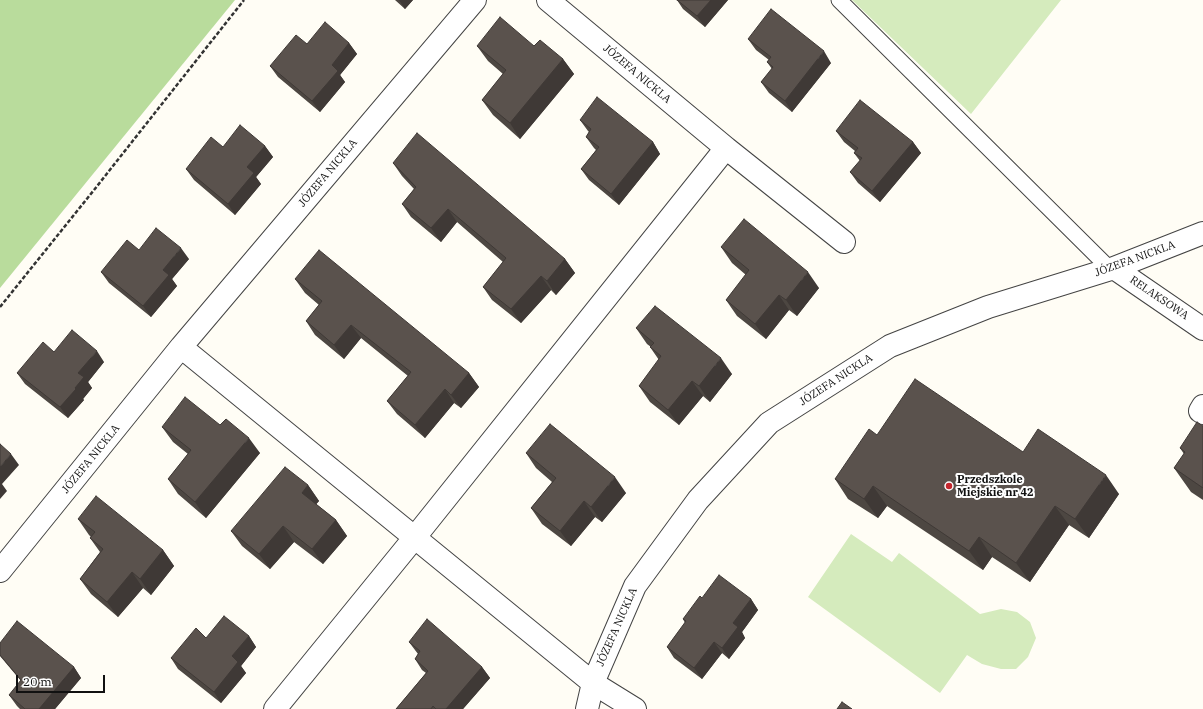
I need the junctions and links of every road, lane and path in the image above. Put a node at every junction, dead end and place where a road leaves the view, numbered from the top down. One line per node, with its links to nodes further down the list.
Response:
1 (244, 0): 9 (path)
2 (475, 0): 11 (street, JÓZEFA NICKLA)
3 (548, 0): 5 (street, JÓZEFA NICKLA)
4 (839, 0): 8 (lane)
5 (726, 148): 7 (street, JÓZEFA NICKLA); 14 (street)
6 (1203, 233): 8 (street, JÓZEFA NICKLA)
7 (844, 242)
8 (1112, 268): 10 (street, RELAKSOWA); 16 (street, JÓZEFA NICKLA)
9 (0, 307)
10 (1203, 329)
11 (181, 347): 14 (street, JÓZEFA NICKLA); 15 (street, JÓZEFA NICKLA)
12 (1203, 406): 13 (street)
13 (1203, 413)
14 (415, 537): 16 (street, JÓZEFA NICKLA); 17 (street)
15 (0, 571)
16 (593, 683): 18 (street, JÓZEFA NICKLA); 19 (street, JÓZEFA NICKLA)
17 (275, 709)
18 (587, 709)
19 (635, 709)

